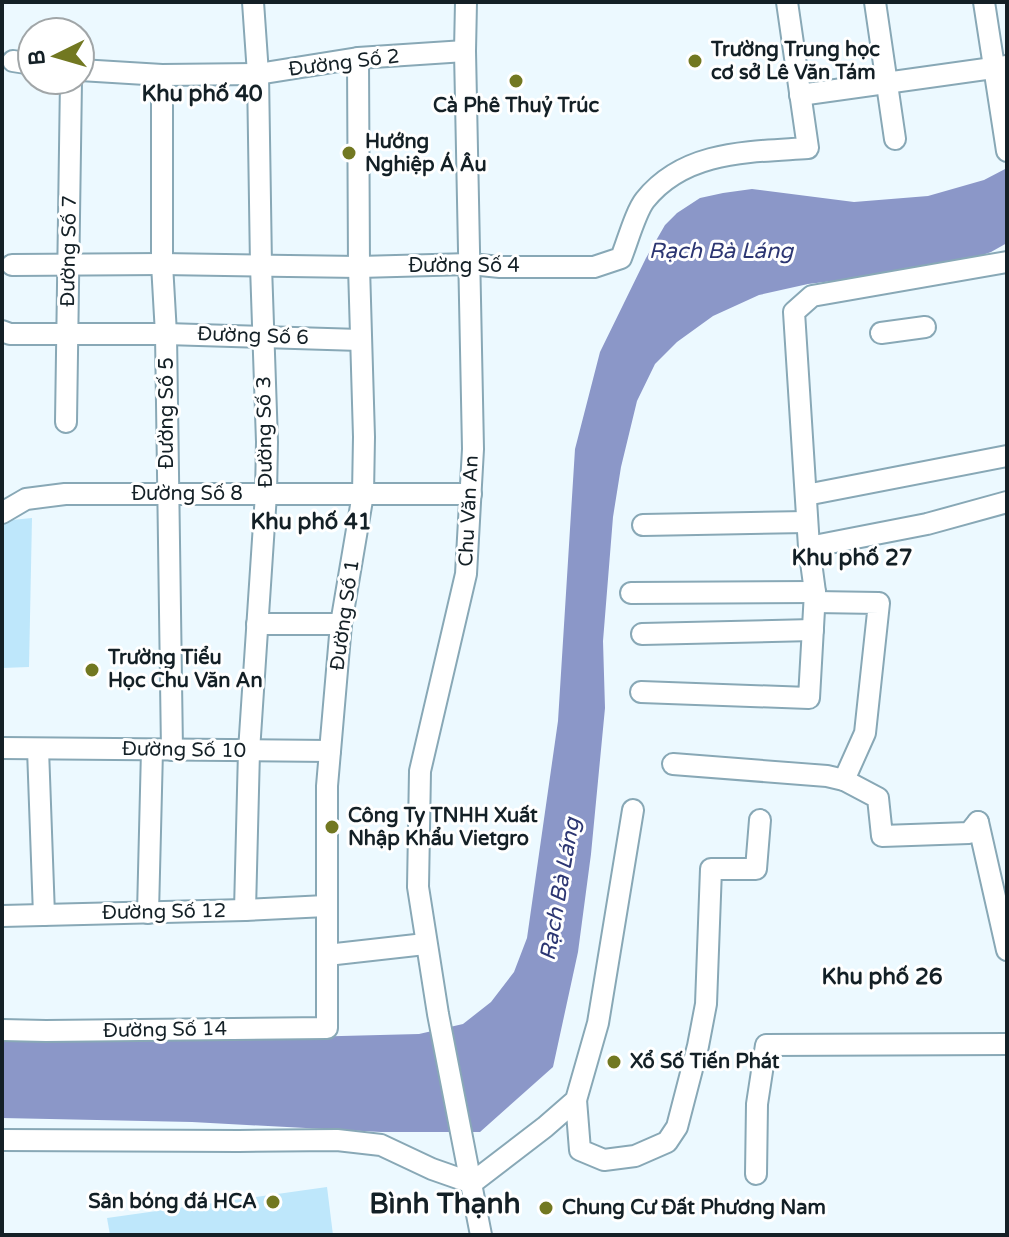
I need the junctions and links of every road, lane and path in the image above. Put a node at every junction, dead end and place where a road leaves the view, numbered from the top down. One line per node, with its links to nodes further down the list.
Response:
1 (253, 2): 10 (street, Đường Số 3)
2 (466, 2): 6 (street, Chu Văn An)
3 (787, 2): 13 (street)
4 (875, 2): 12 (street)
5 (984, 2): 8 (street)
6 (465, 51): 7 (street, Đường Số 2); 19 (street, Chu Văn An)
7 (358, 58): 10 (street, Đường Số 2); 23 (street, Đường Số 1)
8 (1001, 67): 12 (street); 16 (street)
9 (96, 71): 11 (street, Đường Số 2)
10 (258, 74): 11 (street, Đường Số 2); 22 (street, Đường Số 3)
11 (162, 75): 18 (street, Đường Số 5)
12 (886, 82): 13 (street); 15 (street)
13 (800, 95): 19 (street, Đường Số 4)
14 (71, 96): 21 (street, Đường Số 7)
15 (895, 139)
16 (1006, 146)
17 (1007, 262): 37 (street)
18 (162, 264): 21 (street, Đường Số 4); 22 (street, Đường Số 4); 28 (street, Đường Số 5)
19 (470, 264): 23 (street, Đường Số 4); 36 (street, Chu Văn An)
20 (12, 265): 21 (street, Đường Số 4)
21 (69, 266): 27 (street, Đường Số 7)
22 (261, 266): 23 (street, Đường Số 4); 29 (street, Đường Số 3)
23 (359, 267): 30 (street, Đường Số 1)
24 (925, 327): 26 (street)
25 (2, 331): 27 (street, Đường Số 6)
26 (881, 333)
27 (68, 334): 28 (street, Đường Số 6); 31 (street, Đường Số 7)
28 (166, 334): 29 (street, Đường Số 6); 33 (street, Đường Số 5)
29 (264, 336): 30 (street, Đường Số 6); 34 (street, Đường Số 3)
30 (360, 340): 35 (street, Đường Số 1)
31 (66, 422)
32 (1007, 456): 37 (street)
33 (167, 494): 34 (street, Đường Số 8); 39 (street, Đường Số 8); 52 (street, Đường Số 5)
34 (266, 494): 35 (street, Đường Số 8); 45 (street, Đường Số 3)
35 (363, 494): 36 (street, Đường Số 8); 46 (street, Đường Số 1)
36 (471, 494): 64 (street, Chu Văn An)
37 (806, 495): 40 (street)
38 (1007, 502): 42 (street)
39 (2, 513)
40 (807, 522): 41 (street); 42 (street)
41 (643, 525)
42 (809, 547): 44 (street)
43 (631, 593): 44 (street)
44 (815, 597): 47 (street); 56 (street)
45 (257, 624): 46 (street); 53 (street, Đường Số 3)
46 (341, 624): 54 (street, Đường Số 1)
47 (813, 630): 48 (street); 49 (street)
48 (642, 634)
49 (641, 692)
50 (2, 748): 51 (street, Đường Số 10)
51 (38, 749): 52 (street, Đường Số 10); 62 (street)
52 (162, 750): 53 (street, Đường Số 10); 61 (street, Đường Số 5)
53 (249, 751): 54 (street, Đường Số 10); 60 (street, Đường Số 3)
54 (330, 751): 59 (street, Đường Số 1)
55 (673, 764): 56 (street)
56 (844, 780): 65 (street)
57 (633, 810): 70 (street)
58 (760, 820): 70 (street)
59 (326, 906): 60 (street, Đường Số 12); 66 (street, Đường Số 1)
60 (245, 910): 61 (street, Đường Số 12)
61 (148, 913): 62 (street, Đường Số 12)
62 (44, 915): 63 (street, Đường Số 12)
63 (2, 916)
64 (425, 944): 66 (street); 73 (street, Chu Văn An)
65 (1007, 950)
66 (327, 955): 67 (street, Đường Số 1)
67 (327, 1028): 68 (street, Đường Số 14)
68 (2, 1030)
69 (1007, 1044): 72 (street)
70 (576, 1100): 73 (street)
71 (2, 1140): 73 (street)
72 (756, 1174)
73 (472, 1183): 74 (street)
74 (481, 1235)

